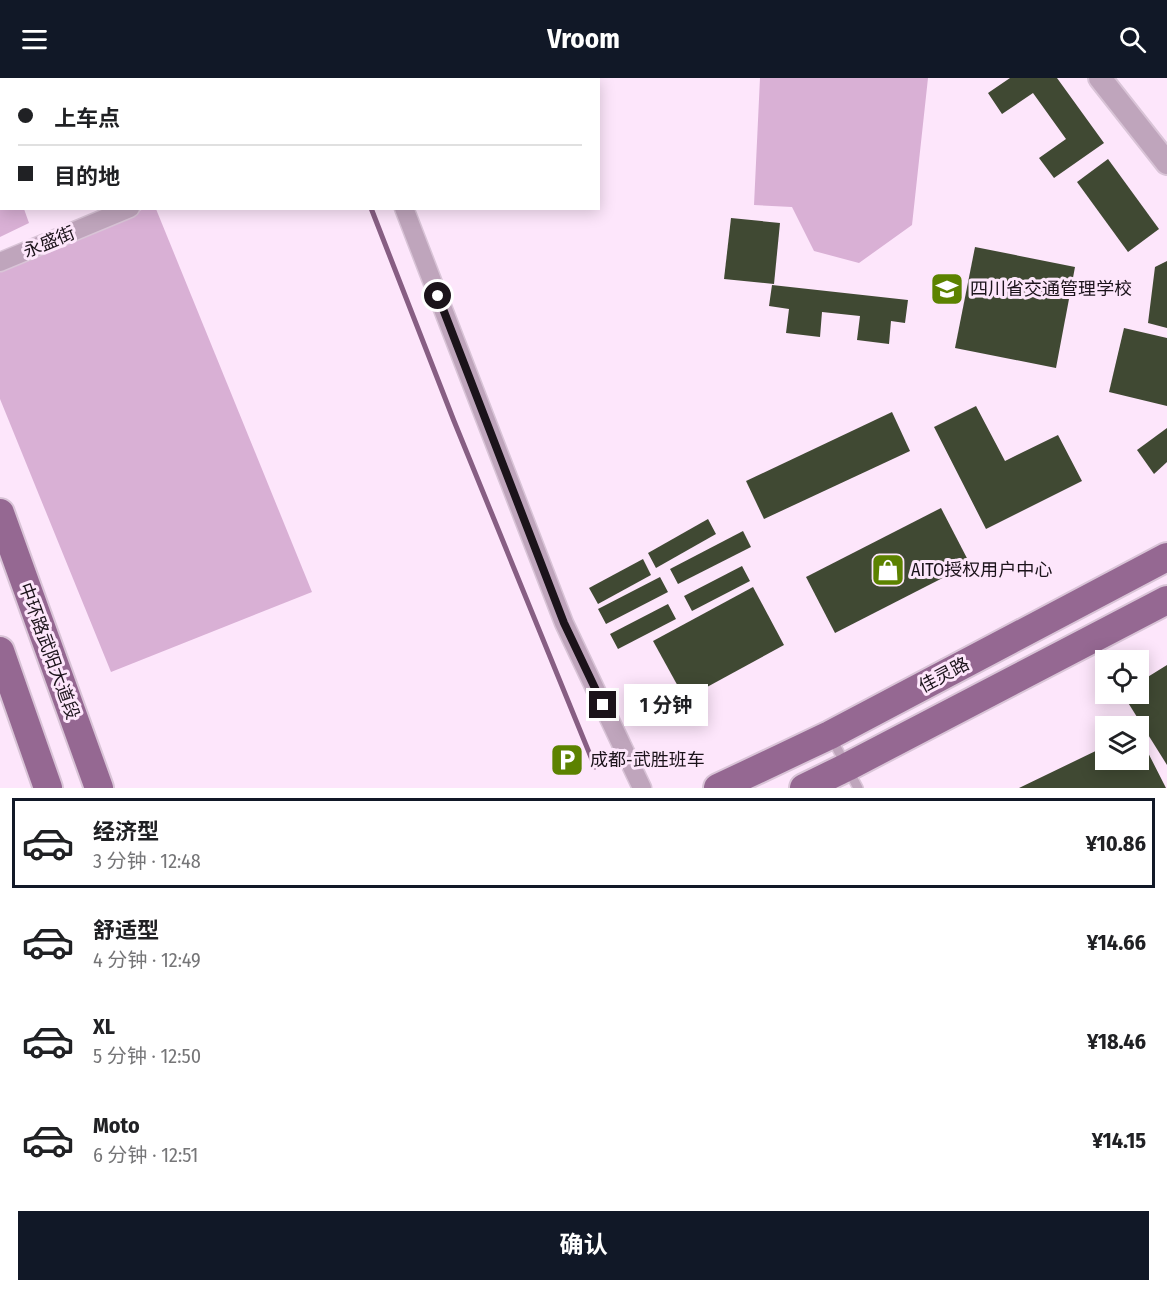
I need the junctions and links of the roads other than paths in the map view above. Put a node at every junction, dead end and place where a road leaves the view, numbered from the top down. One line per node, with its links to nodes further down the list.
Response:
1 (1100, 78): 2 (street)
2 (1167, 163)
3 (125, 210): 5 (street, 永盛街)
4 (405, 210): 14 (street)
5 (0, 262)
6 (0, 513): 13 (main road, 中环路武阳大道段)
7 (1167, 557): 10 (main road, 佳灵路)
8 (1167, 600): 11 (main road, 佳灵路)
9 (0, 651): 12 (main road)
10 (830, 735): 11 (lane); 15 (main road, 佳灵路)
11 (852, 777): 16 (main road, 佳灵路)
12 (48, 788)
13 (99, 788)
14 (642, 788)
15 (718, 788)
16 (804, 788)

